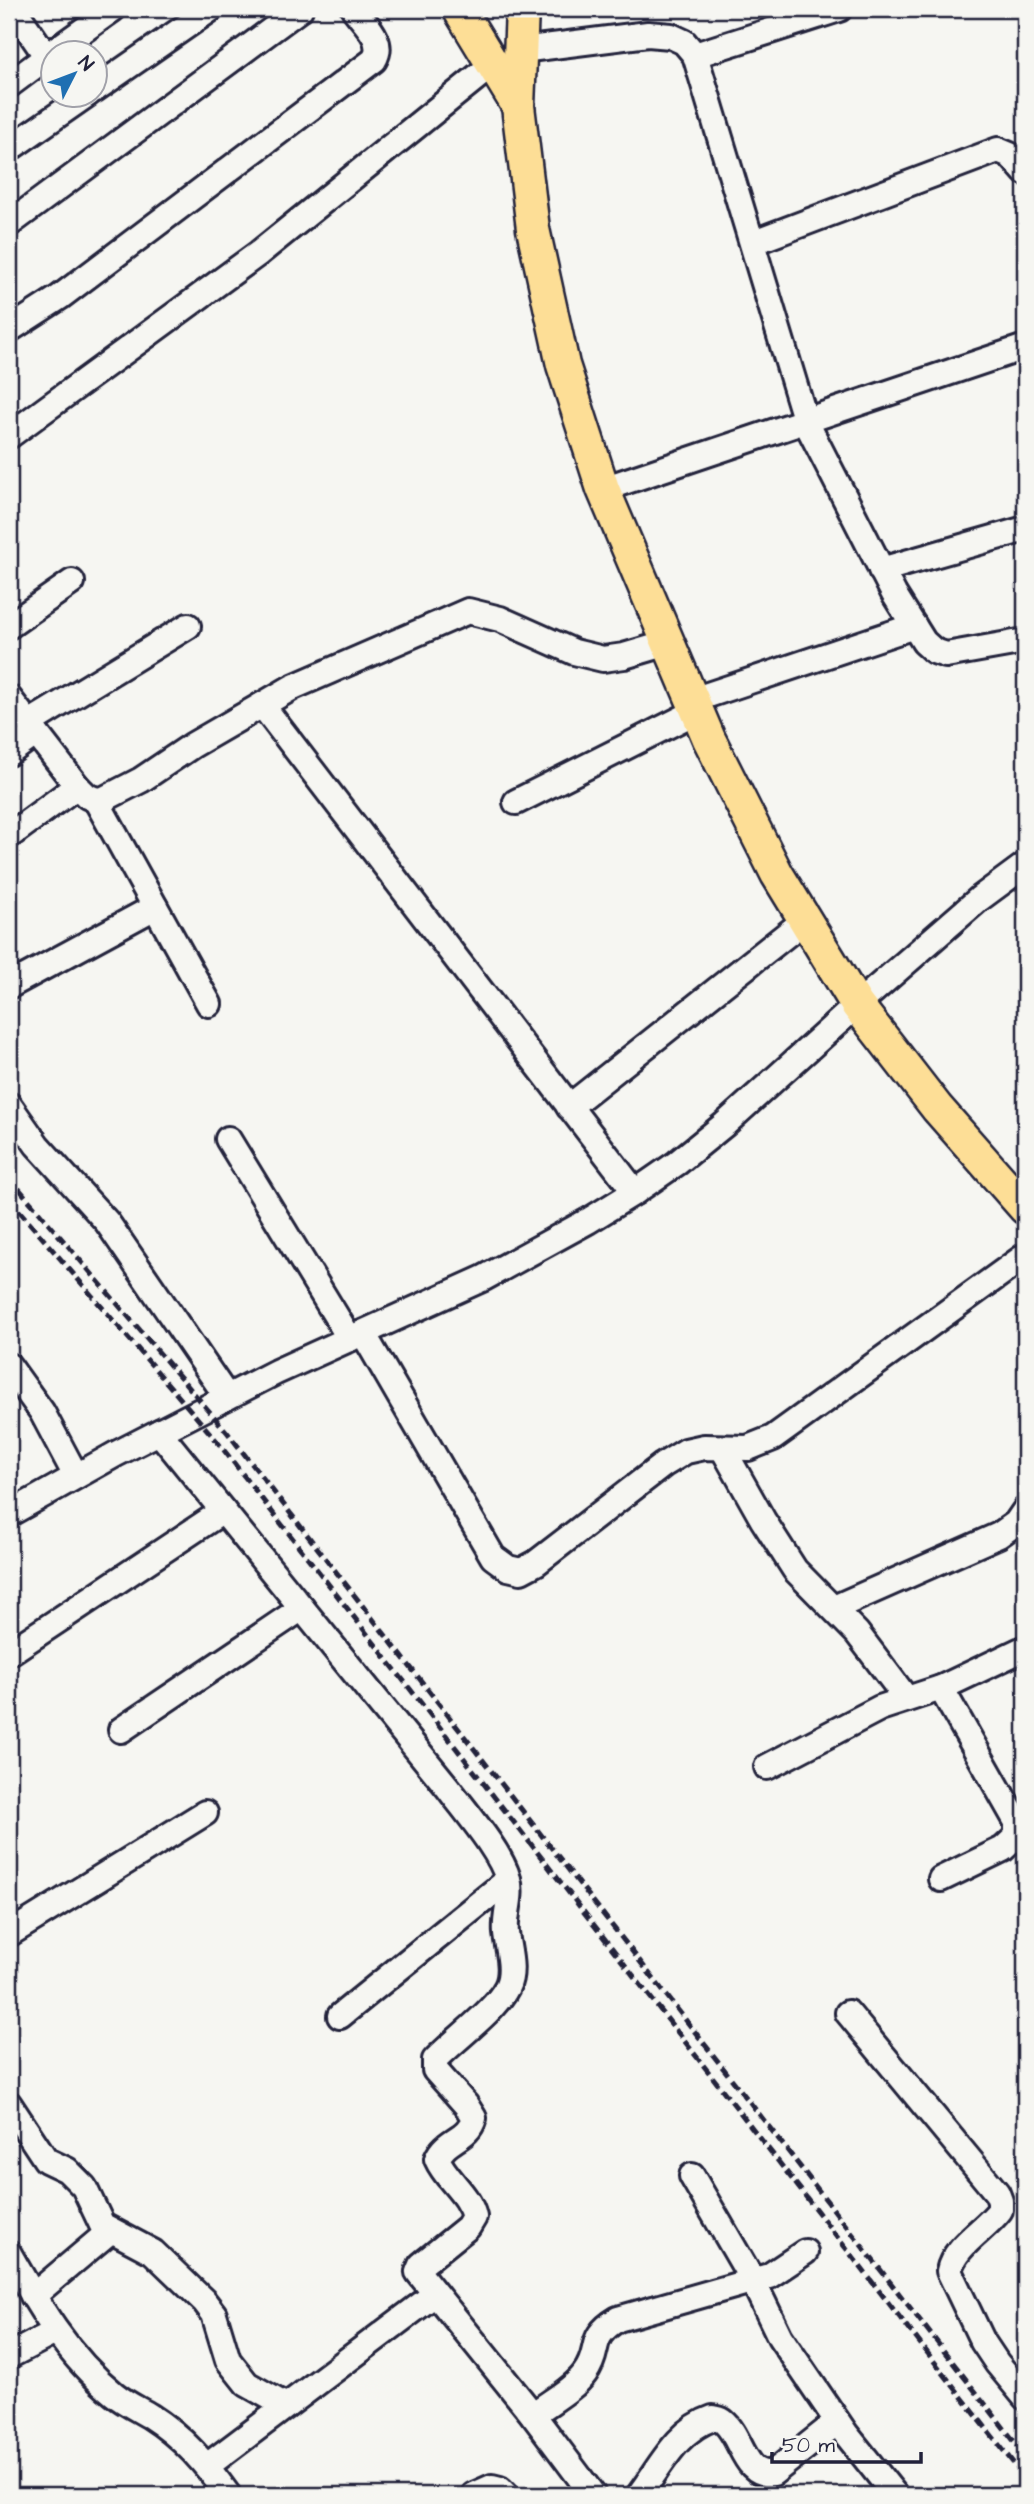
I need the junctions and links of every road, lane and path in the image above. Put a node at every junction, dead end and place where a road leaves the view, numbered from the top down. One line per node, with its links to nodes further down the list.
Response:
1 (14, 9): 9 (street)
2 (113, 9): 10 (street)
3 (211, 9): 14 (street)
4 (300, 9): 19 (street)
5 (354, 9): 21 (street)
6 (459, 9): 12 (main road)
7 (523, 9): 12 (main road)
8 (839, 9): 11 (street)
9 (38, 38)
10 (73, 38)
11 (695, 55): 12 (street); 20 (street)
12 (507, 57): 24 (street); 25 (main road)
13 (38, 64): 15 (street)
14 (108, 80)
15 (9, 85)
16 (68, 108): 17 (street)
17 (9, 149)
18 (1025, 172): 20 (street)
19 (9, 225)
20 (754, 242): 23 (street)
21 (9, 330)
22 (1025, 347): 23 (street)
23 (806, 422): 25 (street); 27 (street)
24 (9, 436)
25 (603, 489): 33 (main road)
26 (1025, 529): 27 (street)
27 (881, 570): 31 (street)
28 (72, 582): 29 (street)
29 (9, 626)
30 (188, 626): 37 (street)
31 (914, 626): 32 (street); 36 (street)
32 (1025, 641)
33 (668, 643): 35 (street); 36 (main road)
34 (9, 698): 37 (street)
35 (262, 705): 39 (street); 49 (street)
36 (695, 706): 40 (street); 44 (main road)
37 (32, 728): 38 (street); 39 (street)
38 (9, 753)
39 (86, 793): 41 (street); 43 (street)
40 (516, 802)
41 (9, 836)
42 (1025, 865): 47 (street)
43 (155, 907): 45 (street); 46 (street)
44 (805, 920): 47 (main road); 49 (street)
45 (9, 986)
46 (209, 1004)
47 (857, 1005): 51 (street); 52 (main road)
48 (9, 1105): 56 (street)
49 (569, 1107): 51 (street)
50 (228, 1139): 54 (street)
51 (635, 1192): 54 (street)
52 (1025, 1208)
53 (1025, 1256): 58 (street)
54 (356, 1336): 56 (street); 58 (street)
55 (9, 1366): 59 (street)
56 (227, 1397): 57 (street)
57 (159, 1432): 59 (street); 61 (street)
58 (723, 1449): 64 (street)
59 (76, 1475): 62 (street)
60 (1025, 1510): 64 (street)
61 (223, 1511): 63 (street); 66 (street)
62 (9, 1514)
63 (302, 1608): 69 (street); 74 (street)
64 (834, 1608): 68 (street)
65 (1025, 1648): 67 (street)
66 (9, 1653)
67 (941, 1688): 68 (street); 72 (street)
68 (906, 1698): 70 (street)
69 (121, 1730)
70 (767, 1767)
71 (205, 1813): 75 (street)
72 (1021, 1831): 73 (street)
73 (941, 1879)
74 (508, 1880): 77 (street); 84 (street)
75 (9, 1934)
76 (848, 2013): 88 (street)
77 (341, 2017)
78 (9, 2104): 80 (street)
79 (692, 2176): 83 (street)
80 (110, 2231): 85 (street); 89 (street)
81 (805, 2252): 83 (street)
82 (9, 2254): 85 (street)
83 (753, 2281): 90 (street); 91 (street)
84 (435, 2294): 89 (street); 90 (street)
85 (33, 2296): 86 (street)
86 (55, 2332): 87 (street); 92 (street)
87 (9, 2356)
88 (1025, 2397)
89 (286, 2406): 92 (street)
90 (533, 2415): 96 (street)
91 (837, 2422): 97 (street); 98 (street)
92 (207, 2466): 93 (street)
93 (228, 2495)
94 (474, 2495): 95 (street)
95 (506, 2495)
96 (593, 2495)
97 (639, 2495)
98 (895, 2495)

